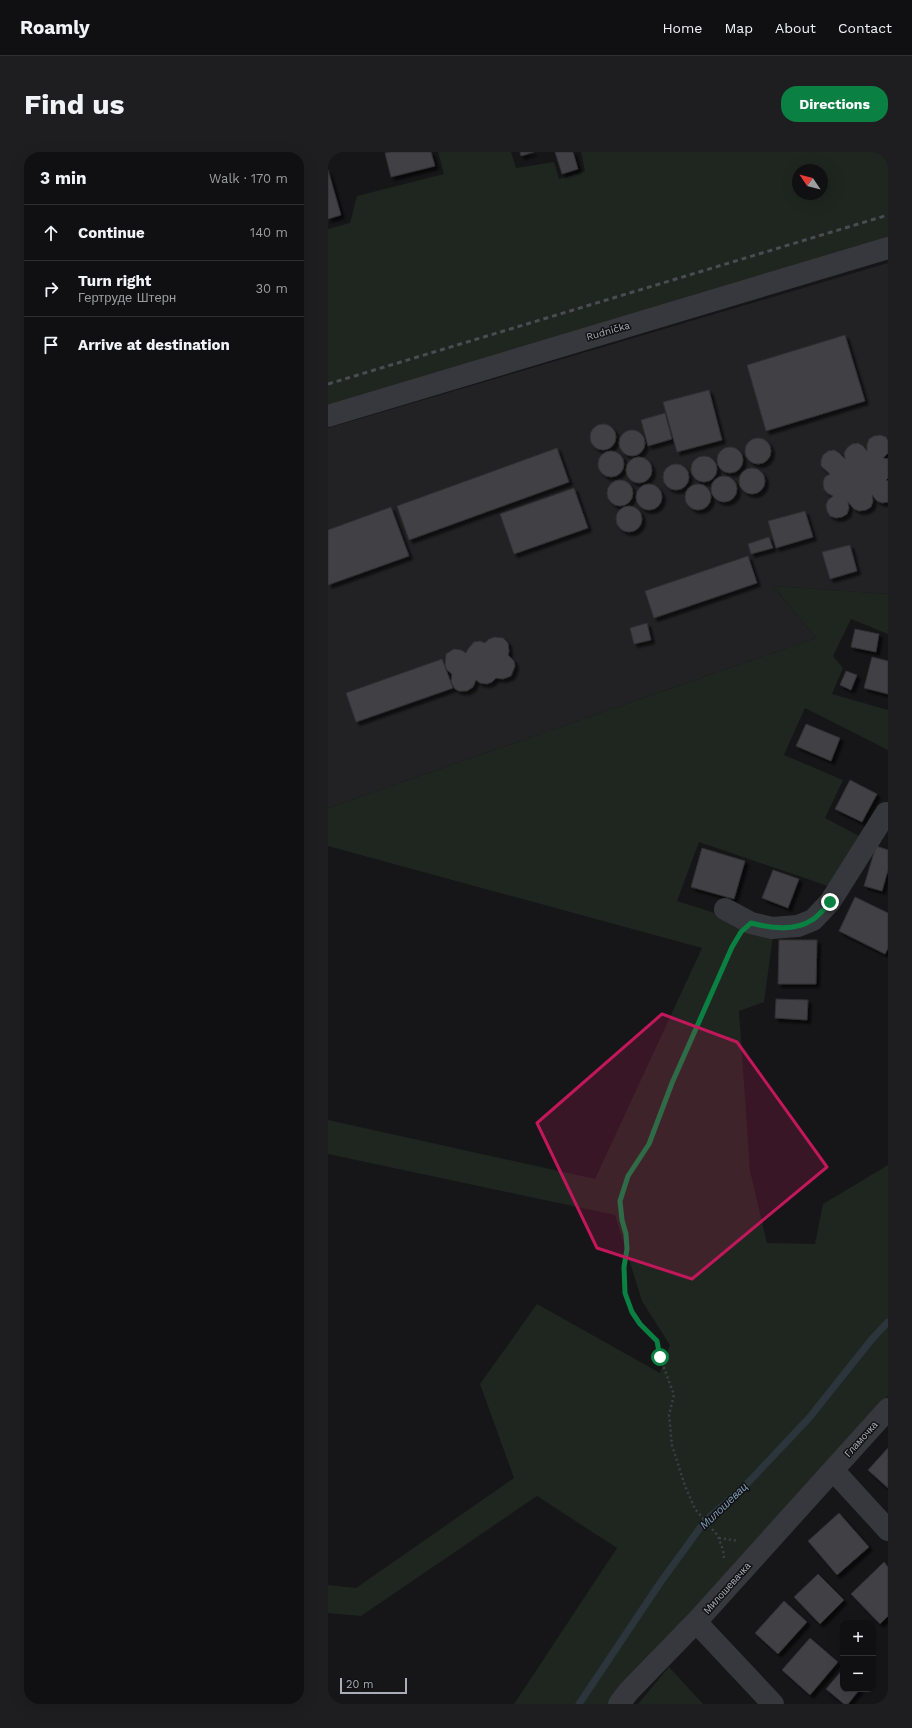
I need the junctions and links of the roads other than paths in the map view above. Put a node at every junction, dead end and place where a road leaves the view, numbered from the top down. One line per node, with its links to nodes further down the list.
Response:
1 (888, 248): 2 (street, Rudnička)
2 (328, 416)
3 (887, 817): 4 (street)
4 (724, 908)
5 (888, 1409): 6 (street, Гламочка)
6 (834, 1470): 7 (street); 8 (street, Милошевачка)
7 (888, 1530)
8 (696, 1622): 9 (street, Милошевачка); 10 (street)
9 (619, 1704)
10 (773, 1704)

